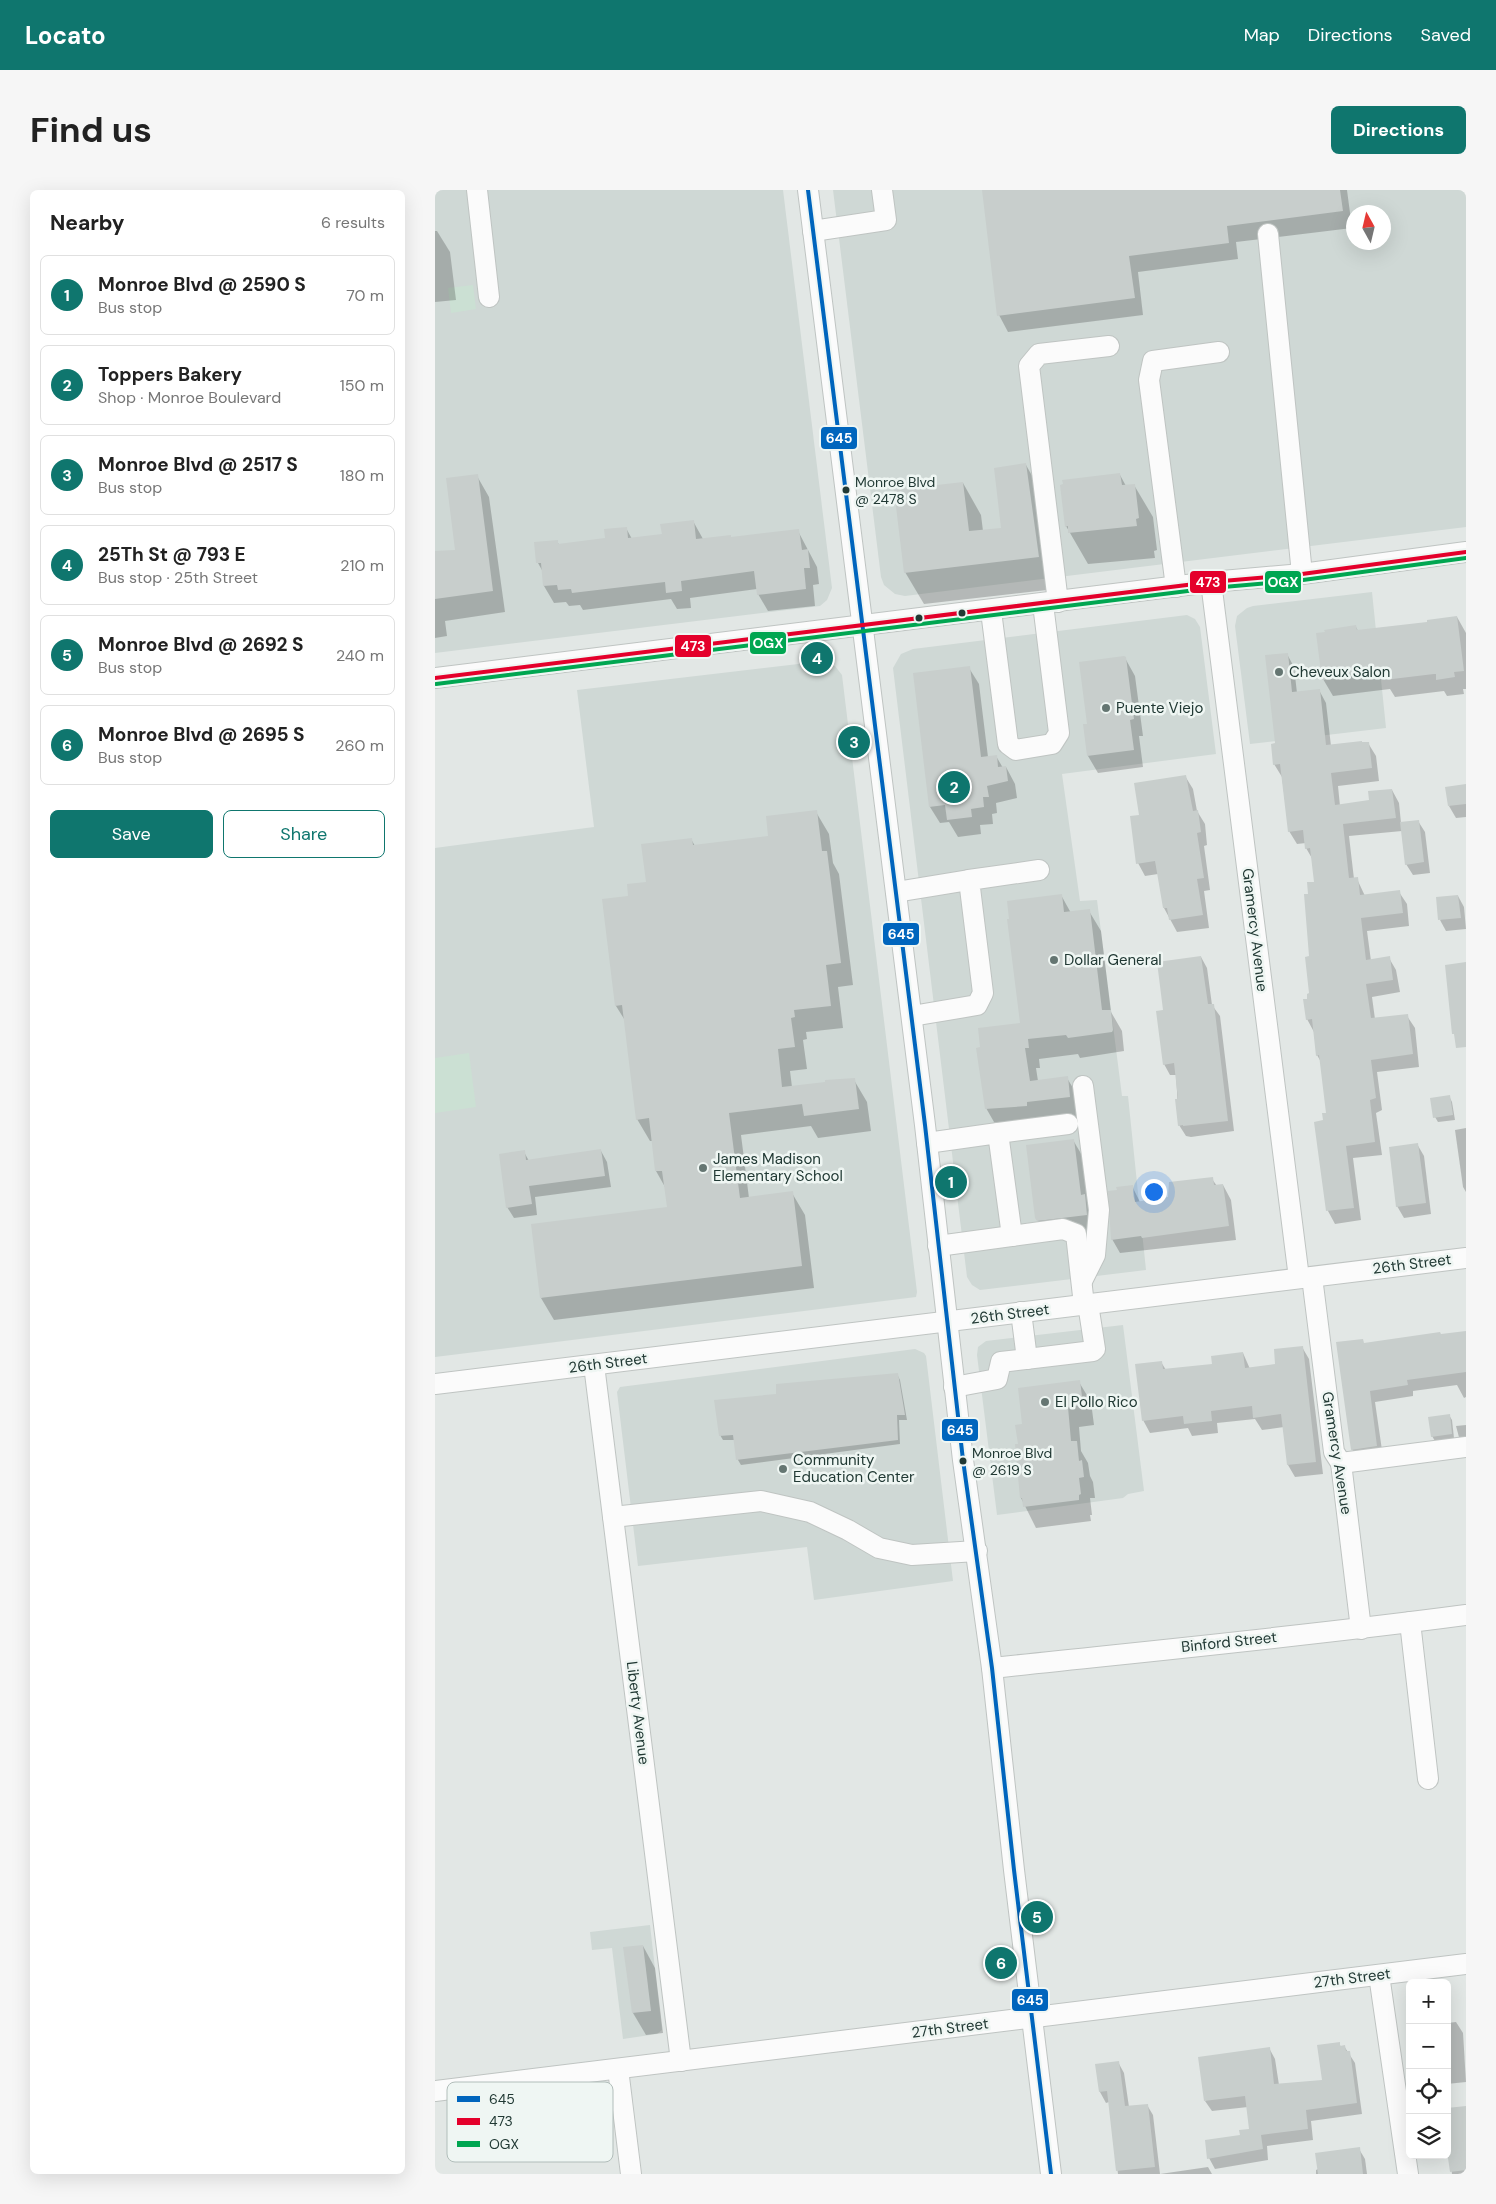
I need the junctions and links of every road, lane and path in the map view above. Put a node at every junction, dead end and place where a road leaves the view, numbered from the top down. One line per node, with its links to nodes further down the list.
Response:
1 (477, 190): 6 (street)
2 (808, 190): 4 (street)
3 (882, 190): 4 (street)
4 (813, 231): 15 (street)
5 (1268, 234): 10 (street)
6 (489, 297)
7 (1109, 346): 13 (street)
8 (1219, 352): 12 (street)
9 (1466, 552): 10 (street)
10 (1302, 574): 11 (street)
11 (1211, 582): 12 (street); 28 (street, Gramercy Avenue)
12 (1176, 587): 13 (street)
13 (1051, 603): 14 (street); 14 (street)
14 (991, 611): 15 (street)
15 (862, 627): 16 (street); 19 (street)
16 (435, 678)
17 (1039, 870): 18 (street)
18 (969, 880): 19 (street); 20 (street)
19 (896, 892): 20 (street)
20 (912, 1016): 24 (street)
21 (1083, 1086): 29 (street)
22 (1068, 1124): 23 (street)
23 (998, 1133): 24 (street); 25 (street)
24 (927, 1143): 26 (street)
25 (1012, 1236): 26 (street); 29 (street)
26 (938, 1246): 32 (street)
27 (1466, 1258): 28 (street, 26th Street)
28 (1305, 1278): 30 (street, 26th Street); 38 (street, Gramercy Avenue)
29 (1082, 1281): 30 (street)
30 (1086, 1304): 31 (street, 26th Street); 33 (street)
31 (1021, 1312): 32 (street, 26th Street); 33 (street)
32 (946, 1322): 34 (street, 26th Street); 36 (street)
33 (1027, 1359): 36 (street)
34 (594, 1365): 35 (street, 26th Street); 39 (street, Liberty Avenue)
35 (435, 1384)
36 (954, 1387): 40 (street)
37 (1466, 1447): 38 (street)
38 (1341, 1463): 43 (street, Gramercy Avenue)
39 (613, 1517): 40 (street); 49 (street, Liberty Avenue)
40 (977, 1551): 44 (street)
41 (1466, 1615): 42 (street, Binford Street)
42 (1410, 1622): 43 (street, Binford Street); 45 (street)
43 (1361, 1629): 44 (street, Binford Street)
44 (992, 1668): 48 (street)
45 (1427, 1779)
46 (1466, 1964): 47 (street, 27th Street)
47 (1379, 1975): 48 (street, 27th Street); 54 (street)
48 (1032, 2018): 49 (street, 27th Street); 53 (street)
49 (681, 2061): 50 (street, 27th Street)
50 (618, 2069): 51 (street, 27th Street); 52 (street)
51 (510, 2082)
52 (631, 2174)
53 (1051, 2174)
54 (1408, 2174)

